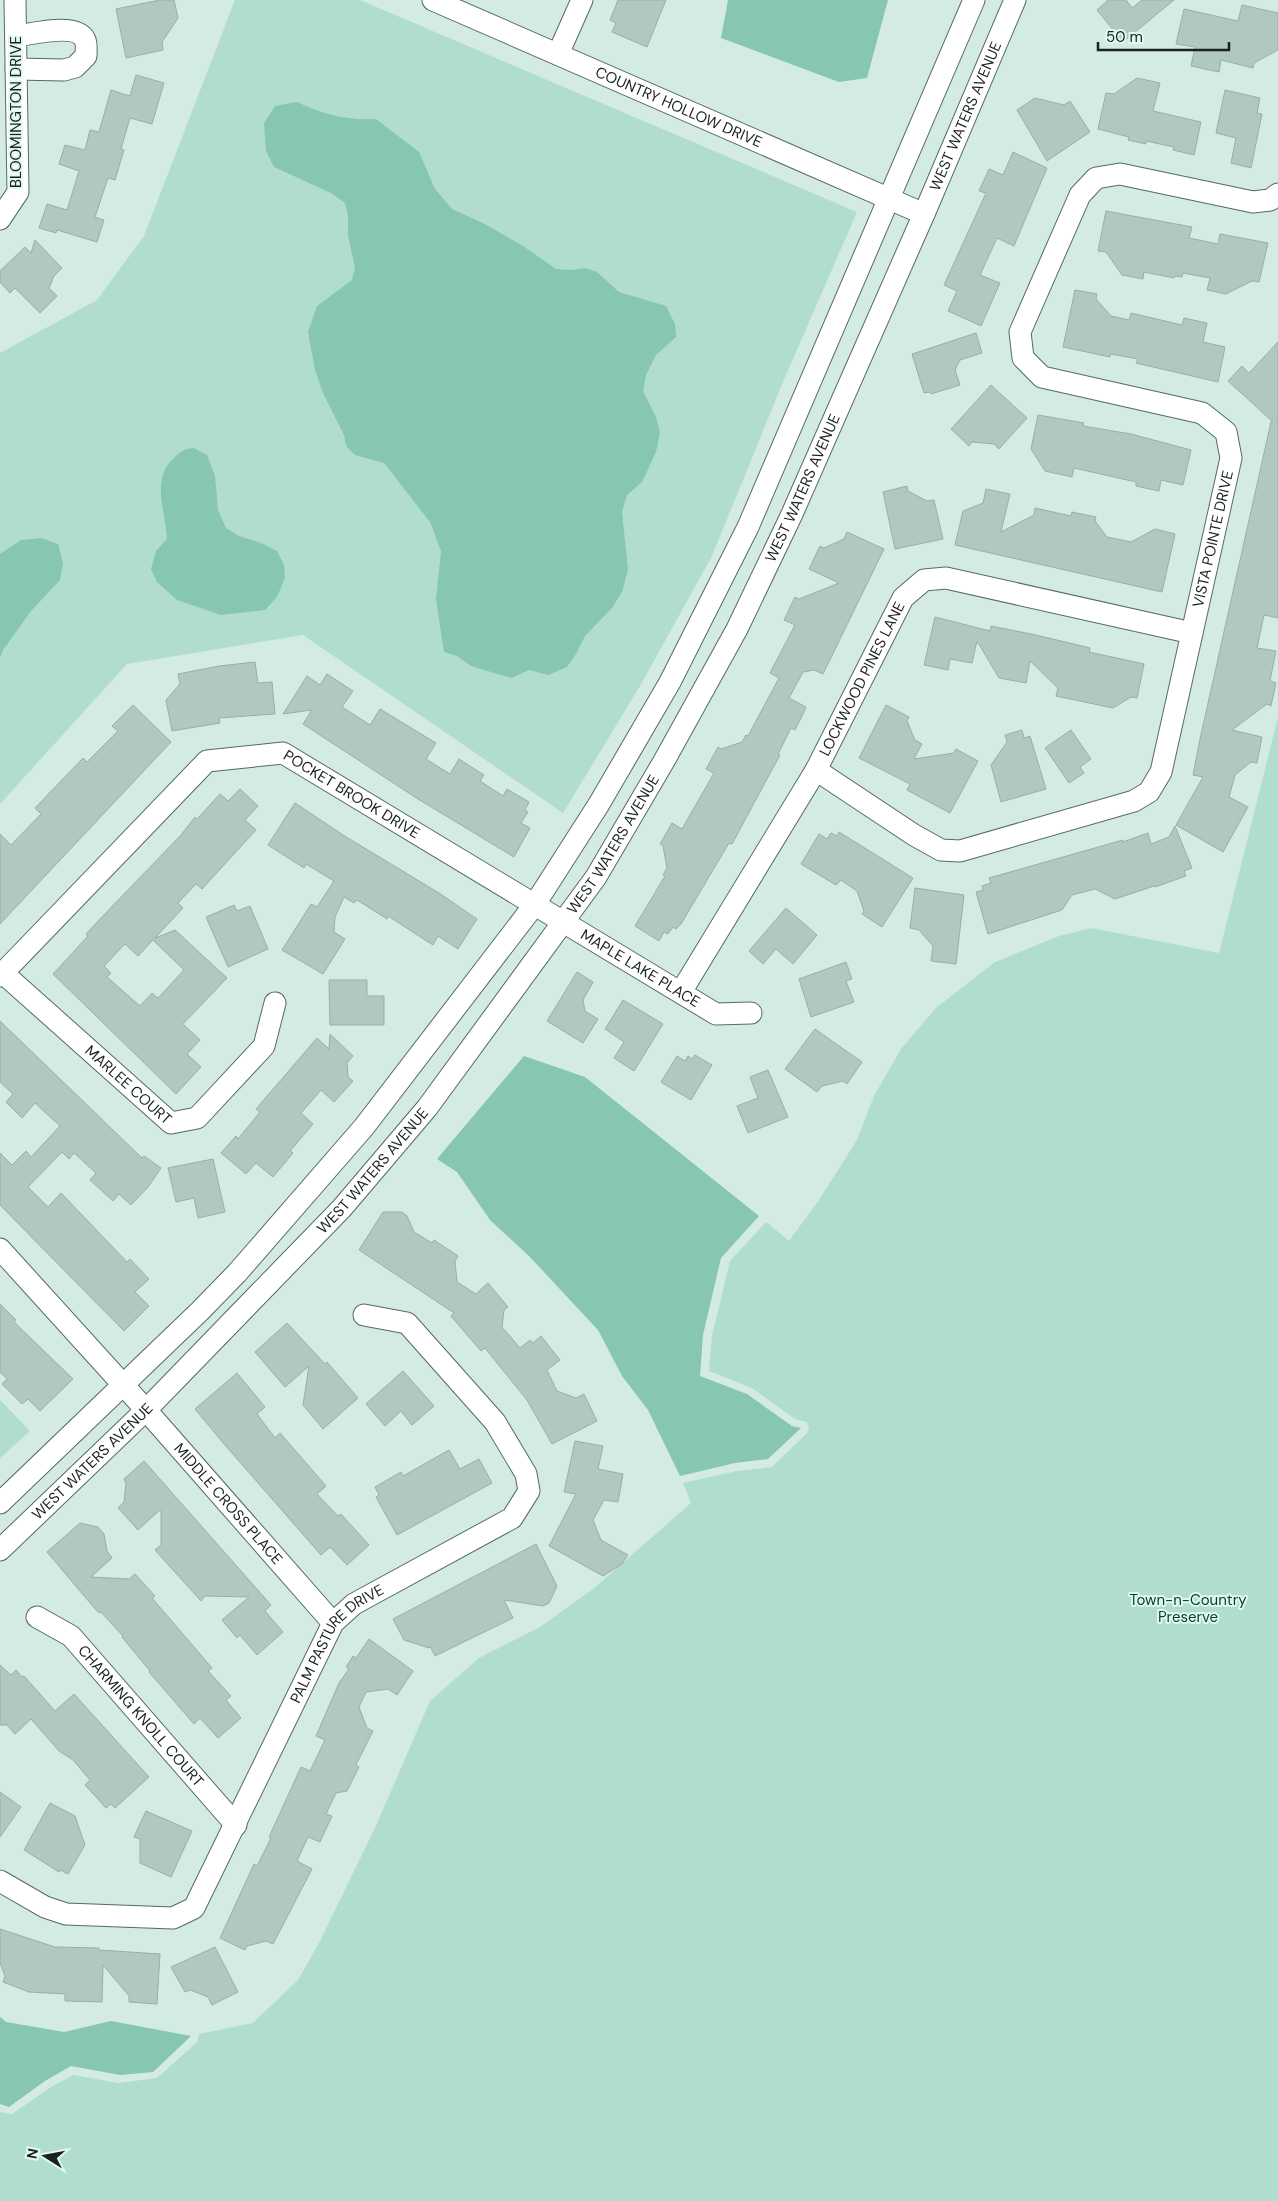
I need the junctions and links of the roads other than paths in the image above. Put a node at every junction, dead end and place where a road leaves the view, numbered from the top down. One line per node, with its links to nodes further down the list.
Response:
1 (15, 0): 6 (street, BLOOMINGTON DRIVE)
2 (433, 0): 7 (street, COUNTRY HOLLOW DRIVE)
3 (582, 0): 7 (street)
4 (974, 0): 10 (street)
5 (1015, 0): 11 (street, WEST WATERS AVENUE)
6 (16, 36): 8 (street, BLOOMINGTON DRIVE); 8 (street)
7 (558, 54): 10 (street, COUNTRY HOLLOW DRIVE)
8 (16, 69): 12 (street, BLOOMINGTON DRIVE)
9 (1278, 194): 13 (street, VISTA POINTE DRIVE)
10 (889, 199): 11 (street, COUNTRY HOLLOW DRIVE); 15 (street)
11 (924, 214): 16 (street, WEST WATERS AVENUE)
12 (0, 219)
13 (1192, 633): 14 (street, LOCKWOOD PINES LANE); 14 (street, VISTA POINTE DRIVE)
14 (816, 770): 18 (street, LOCKWOOD PINES LANE)
15 (535, 904): 16 (street, MAPLE LAKE PLACE); 17 (street, POCKET BROOK DRIVE); 23 (street)
16 (563, 923): 18 (street, MAPLE LAKE PLACE); 24 (street, WEST WATERS AVENUE)
17 (1, 975): 19 (street, MARLEE COURT)
18 (681, 992): 20 (street, MAPLE LAKE PLACE)
19 (276, 1003)
20 (751, 1013)
21 (0, 1250): 23 (street)
22 (364, 1316): 28 (street, PALM PASTURE DRIVE)
23 (123, 1385): 24 (street, MIDDLE CROSS PLACE); 25 (street)
24 (146, 1410): 26 (street, WEST WATERS AVENUE); 28 (street, MIDDLE CROSS PLACE)
25 (0, 1503)
26 (0, 1550)
27 (37, 1617): 29 (street, CHARMING KNOLL COURT)
28 (333, 1623): 29 (street, PALM PASTURE DRIVE)
29 (236, 1825): 30 (street, PALM PASTURE DRIVE)
30 (0, 1882)

